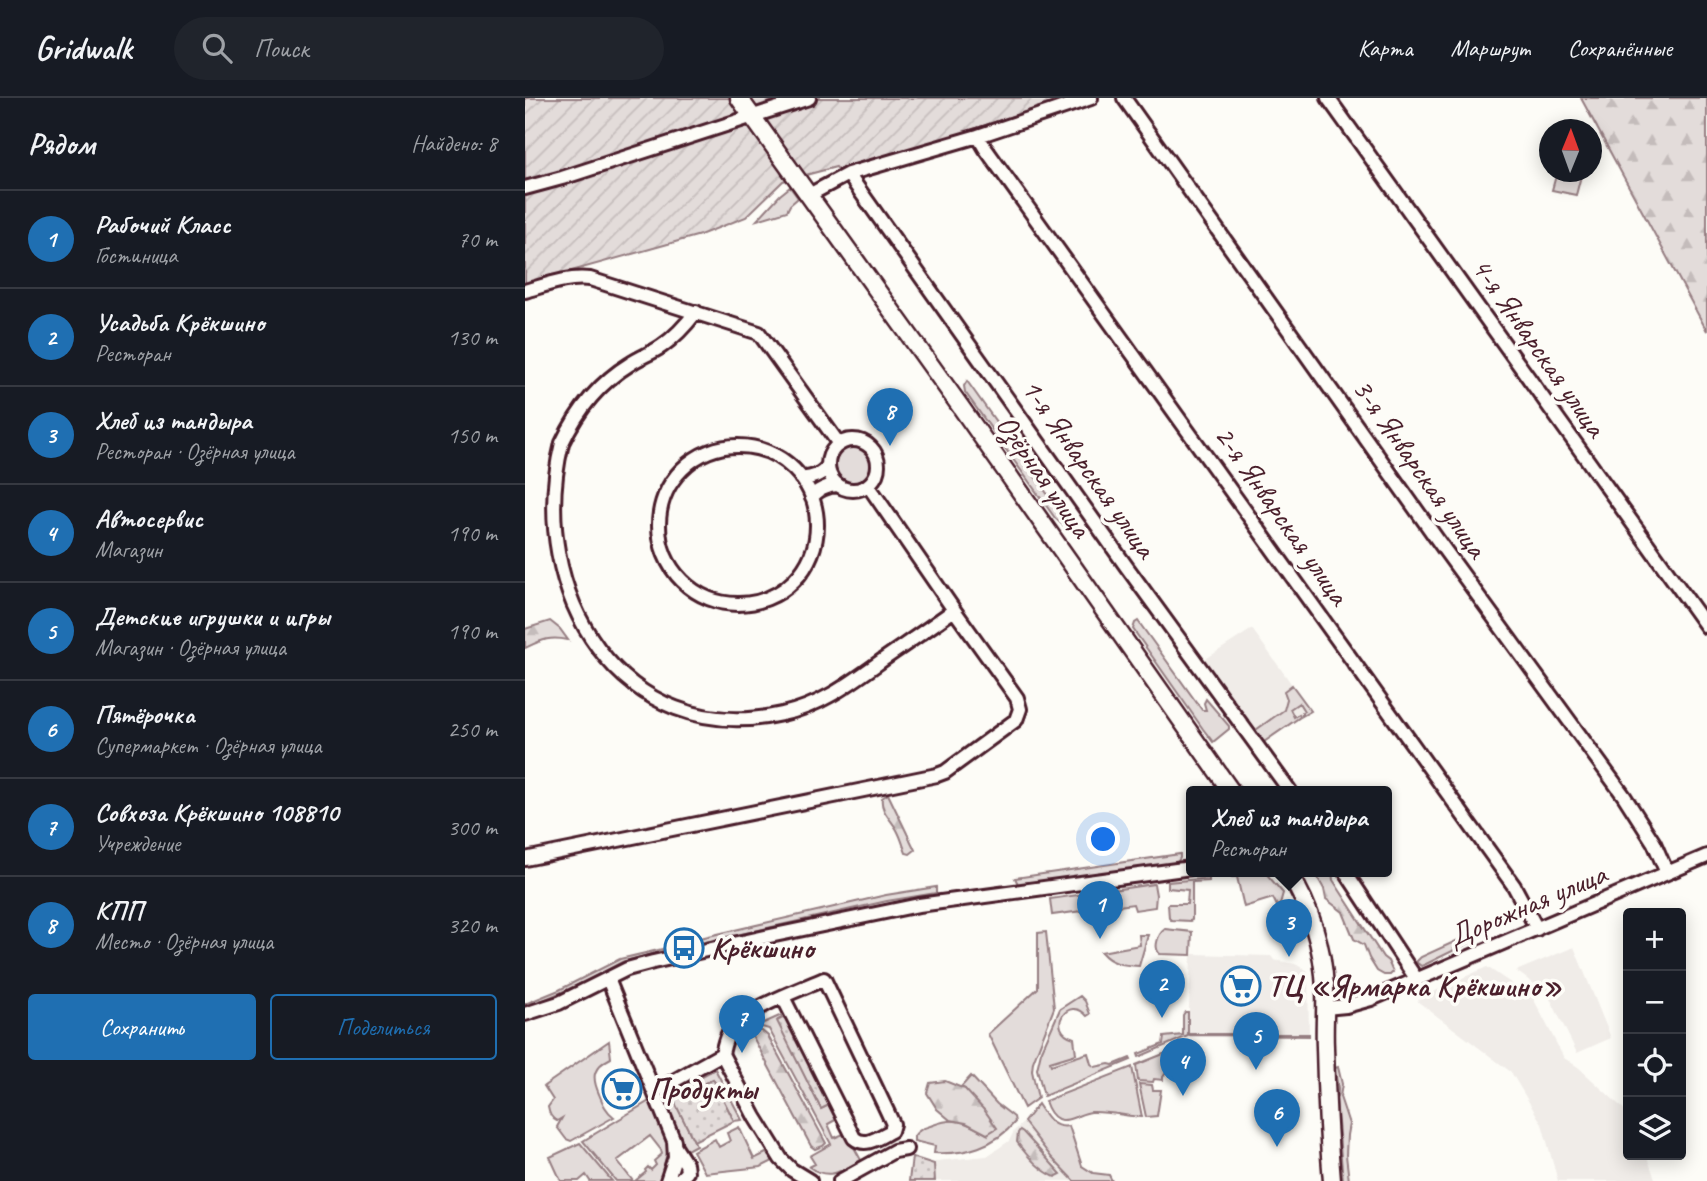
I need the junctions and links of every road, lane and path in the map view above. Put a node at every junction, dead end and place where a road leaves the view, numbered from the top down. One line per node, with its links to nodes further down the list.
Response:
1 (739, 98): 6 (main road, Озёрная улица)
2 (809, 98): 6 (street)
3 (1091, 98): 7 (street)
4 (1124, 98): 28 (street, 3-я Январская улица)
5 (1328, 98): 22 (street, 4-я Январская улица)
6 (752, 117): 9 (street); 10 (main road, Озёрная улица)
7 (978, 136): 8 (street); 31 (street, 2-я Январская улица)
8 (848, 174): 10 (street); 24 (street, 1-я Январская улица)
9 (525, 188)
10 (809, 195): 23 (main road, Озёрная улица)
11 (525, 291): 12 (street)
12 (696, 312): 13 (street); 19 (street)
13 (839, 444): 14 (street); 17 (street)
14 (828, 466): 15 (street); 16 (street)
15 (801, 478): 18 (street); 18 (street)
16 (838, 485): 17 (street); 18 (street)
17 (868, 485): 20 (street)
18 (812, 498)
19 (545, 547)
20 (954, 610): 21 (street); 26 (street)
21 (565, 615)
22 (1707, 627)
23 (1227, 786)
24 (1286, 786)
25 (1707, 856): 28 (street, Дорожная улица)
26 (525, 859)
27 (1186, 870): 32 (street)
28 (1667, 873): 31 (street, Дорожная улица)
29 (1291, 877): 35 (main road)
30 (1349, 877): 33 (street)
31 (1537, 929): 33 (street, Дорожная улица)
32 (608, 979): 36 (street); 38 (street)
33 (1417, 980): 35 (street, Дорожная улица)
34 (783, 997): 34 (street); 37 (street)
35 (1325, 1008): 44 (main road)
36 (525, 1014)
37 (722, 1054): 38 (street); 40 (street)
38 (655, 1092): 41 (street)
39 (906, 1149): 43 (street)
40 (793, 1178): 42 (street)
41 (668, 1180)
42 (810, 1181)
43 (840, 1181)
44 (1332, 1181)

